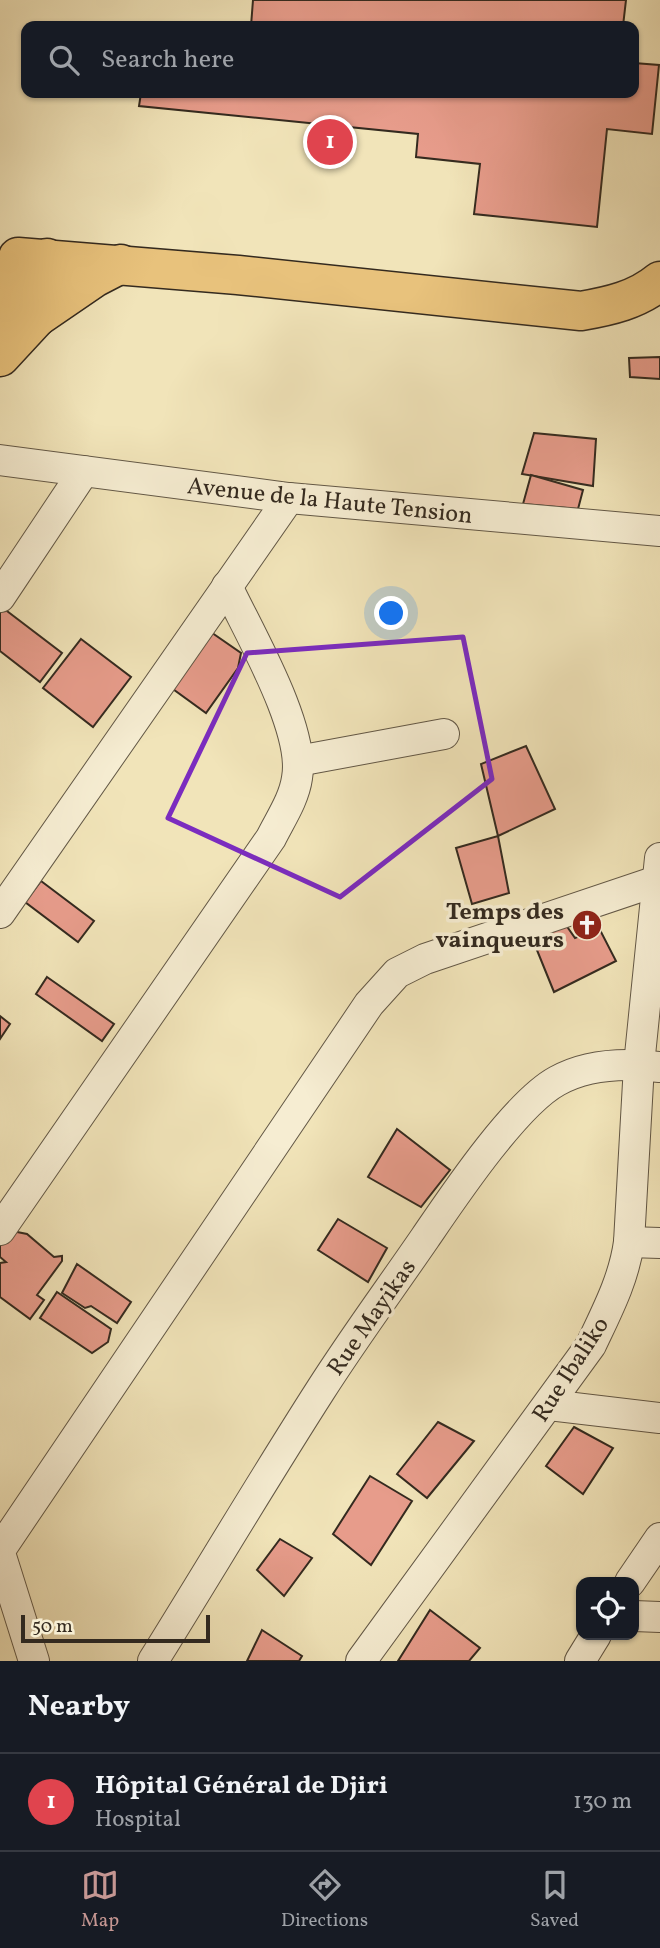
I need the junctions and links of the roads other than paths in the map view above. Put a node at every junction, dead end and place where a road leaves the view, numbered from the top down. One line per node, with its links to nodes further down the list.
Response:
1 (121, 264): 2 (main road); 3 (main road); 3 (main road)
2 (660, 281)
3 (11, 314): 4 (main road)
4 (0, 357)
5 (0, 460): 6 (street, Avenue de la Haute Tension)
6 (84, 471): 7 (street, Avenue de la Haute Tension); 10 (street)
7 (289, 498): 8 (street, Avenue de la Haute Tension); 9 (street)
8 (660, 531)
9 (227, 586): 12 (street); 14 (street)
10 (0, 597)
11 (444, 734): 12 (street)
12 (298, 761): 16 (street)
13 (659, 873): 15 (street, Rue Ibaliko); 22 (street)
14 (0, 913)
15 (649, 1066): 17 (street, Rue Ibaliko); 28 (street, Rue Mayikas)
16 (0, 1230)
17 (629, 1242): 18 (street); 19 (street, Rue Ibaliko)
18 (660, 1243)
19 (549, 1405): 20 (street); 29 (street, Rue Ibaliko)
20 (660, 1418)
21 (660, 1538): 23 (street)
22 (0, 1551): 27 (street)
23 (633, 1577)
24 (639, 1616): 25 (street)
25 (660, 1617)
26 (593, 1640): 30 (street)
27 (34, 1661)
28 (153, 1661)
29 (361, 1661)
30 (580, 1661)

